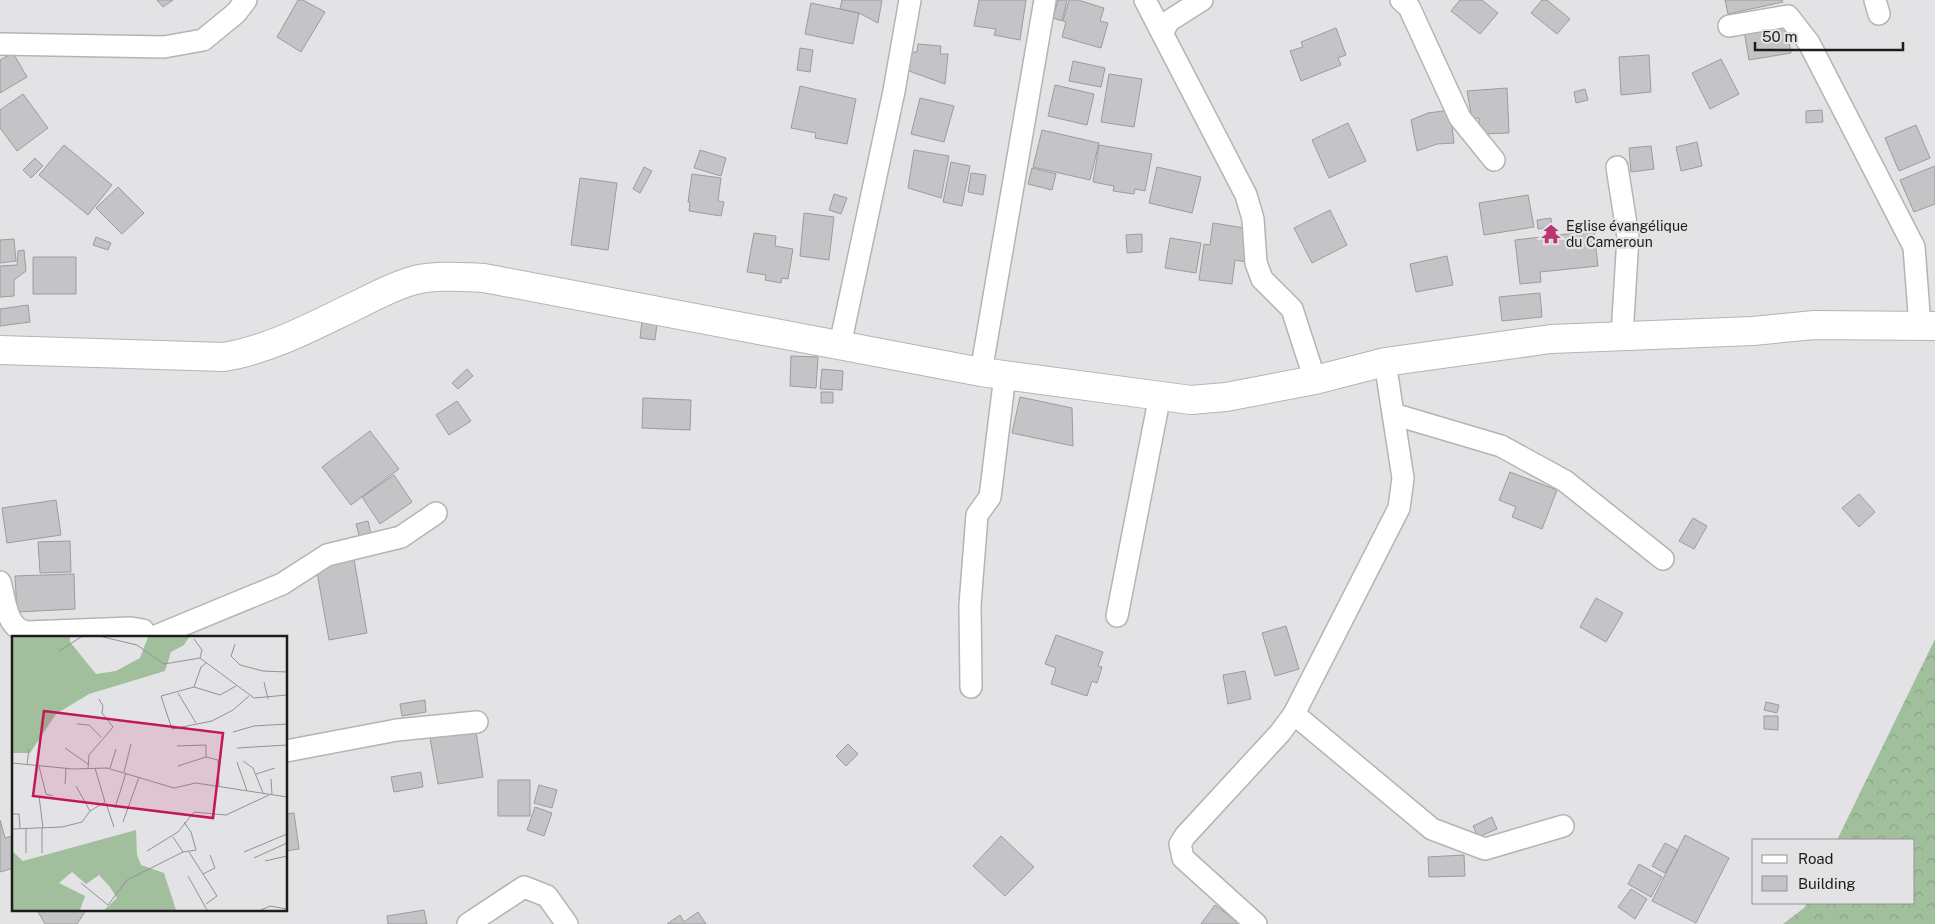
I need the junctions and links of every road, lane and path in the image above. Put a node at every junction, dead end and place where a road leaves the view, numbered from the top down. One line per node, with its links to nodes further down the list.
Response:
1 (246, 0): 9 (street)
2 (910, 0): 14 (street)
3 (1045, 0): 17 (street)
4 (1144, 0): 8 (street)
5 (1202, 0): 8 (street)
6 (1402, 0): 10 (street)
7 (1729, 26): 12 (street)
8 (1162, 33): 18 (street)
9 (0, 44)
10 (1494, 160)
11 (1617, 167): 13 (street)
12 (1927, 326): 13 (street)
13 (1622, 336): 16 (street)
14 (840, 346): 15 (street); 17 (street)
15 (0, 350)
16 (1385, 362): 18 (street); 20 (street)
17 (993, 374): 19 (street); 27 (street)
18 (1315, 380): 19 (street)
19 (1160, 396): 24 (street)
20 (1393, 414): 22 (street); 28 (street)
21 (436, 513): 26 (street)
22 (1663, 559)
23 (0, 582): 25 (street)
24 (1116, 616)
25 (148, 636)
26 (154, 636)
27 (971, 687)
28 (1294, 714): 31 (street); 34 (street)
29 (477, 722): 30 (street)
30 (288, 751)
31 (1562, 826)
32 (468, 924): 33 (street)
33 (567, 924)
34 (1256, 924)

